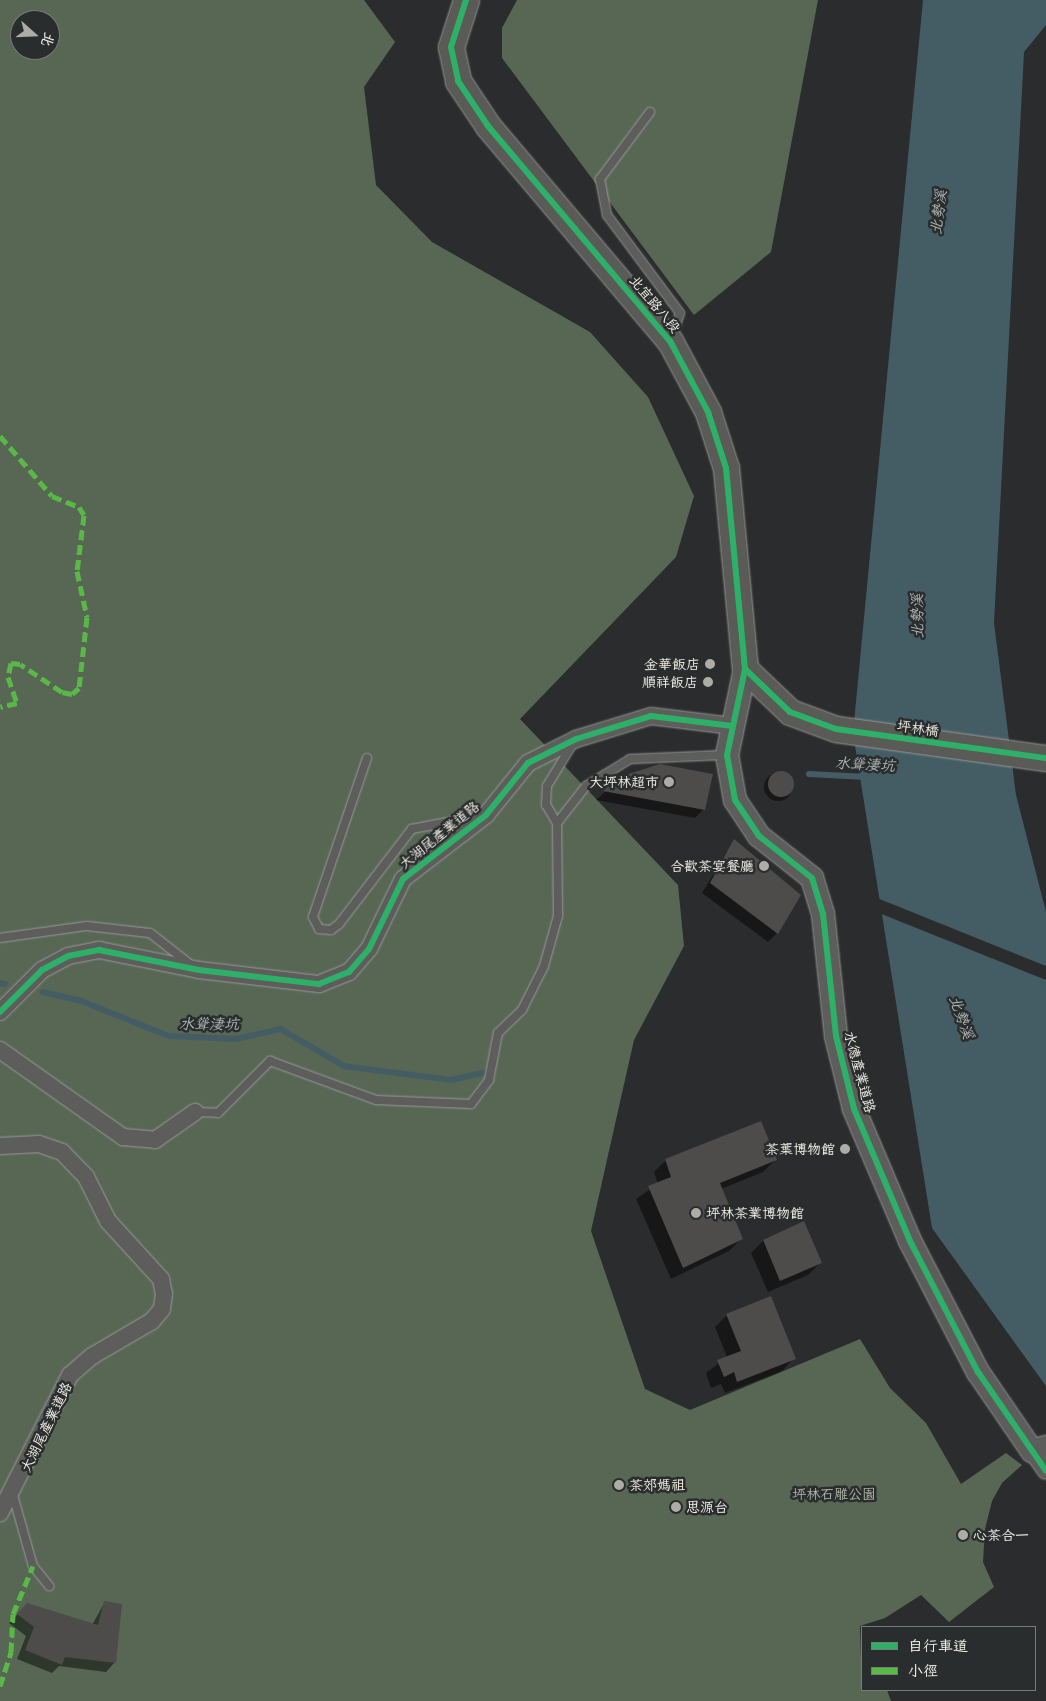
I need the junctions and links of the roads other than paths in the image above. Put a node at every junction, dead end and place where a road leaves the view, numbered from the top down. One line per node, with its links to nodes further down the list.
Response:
1 (466, 0): 3 (main road, 北宜路八段)
2 (650, 112): 3 (lane)
3 (670, 341): 4 (main road, 北宜路八段)
4 (745, 669): 5 (street, 水德產業道路); 9 (main road, 坪林橋)
5 (732, 726): 6 (street, 大湖尾產業道路); 7 (street, 水德產業道路)
6 (576, 739): 10 (street, 大湖尾產業道路); 11 (lane)
7 (727, 756): 11 (lane); 18 (street, 水德產業道路)
8 (367, 758): 10 (lane)
9 (1046, 758)
10 (486, 814): 13 (street, 大湖尾產業道路)
11 (557, 823): 16 (lane)
12 (0, 938): 13 (lane)
13 (199, 970): 14 (street, 大湖尾產業道路)
14 (0, 1012)
15 (0, 1050): 16 (street)
16 (195, 1112)
17 (0, 1146): 20 (street, 大湖尾產業道路)
18 (1039, 1449): 19 (street, 水德產業道路)
19 (1046, 1471)
20 (13, 1494): 21 (street, 大湖尾產業道路); 22 (lane)
21 (0, 1513)
22 (49, 1586)

